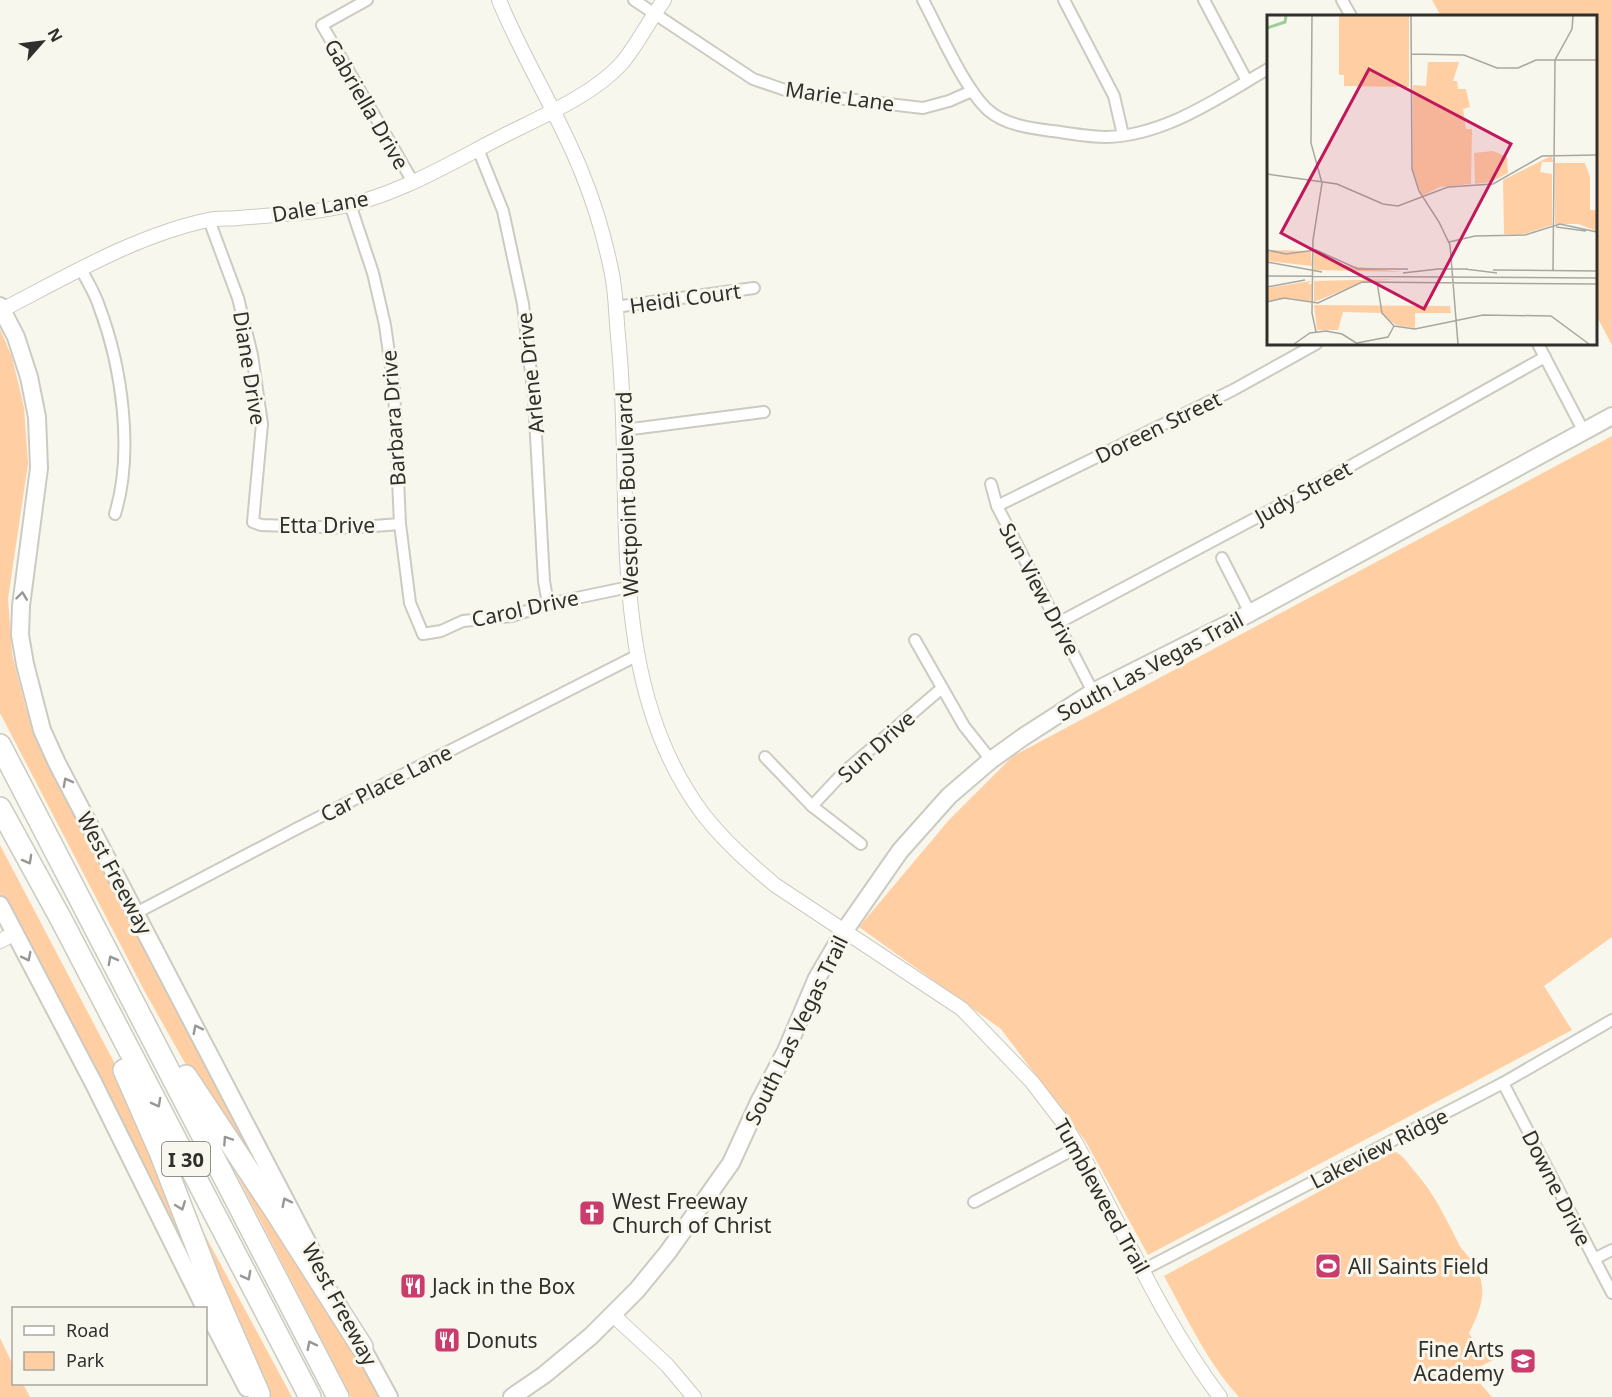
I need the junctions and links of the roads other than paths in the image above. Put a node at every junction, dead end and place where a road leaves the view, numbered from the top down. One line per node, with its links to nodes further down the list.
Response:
1 (367, 0): 17 (street, Gabriella Drive)
2 (498, 0): 14 (street, Westpoint Boulevard)
3 (634, 0): 9 (street, Marie Lane)
4 (664, 0): 9 (street, Dale Lane)
5 (923, 0): 13 (street)
6 (1064, 0): 15 (street)
7 (1204, 0): 12 (street)
8 (1342, 0): 10 (street)
9 (654, 14): 13 (street, Marie Lane); 14 (street, Dale Lane)
10 (1350, 15)
11 (1267, 70): 12 (street)
12 (1247, 81): 15 (street)
13 (972, 91): 15 (street)
14 (553, 111): 16 (street, Dale Lane); 22 (street, Westpoint Boulevard)
15 (1123, 135)
16 (478, 149): 17 (street, Dale Lane); 38 (street, Arlene Drive)
17 (413, 182): 18 (street, Dale Lane)
18 (350, 204): 19 (street, Dale Lane); 35 (street, Barbara Drive)
19 (209, 219): 20 (street, Dale Lane); 34 (street, Diane Drive)
20 (81, 269): 23 (street, Dale Lane); 33 (street)
21 (754, 288): 22 (street, Heidi Court)
22 (615, 307): 29 (street, Westpoint Boulevard)
23 (1, 309): 53 (main road, West Freeway, one-way to 23)
24 (1314, 345): 32 (street, Doreen Street)
25 (1539, 345): 26 (street)
26 (1545, 357): 30 (street); 40 (street, Judy Street)
27 (764, 412): 29 (street)
28 (1612, 416): 30 (main road, South Las Vegas Trail)
29 (624, 429): 37 (street, Westpoint Boulevard)
30 (1583, 430): 39 (main road, South Las Vegas Trail)
31 (991, 484): 32 (street, Sun View Drive)
32 (997, 506): 40 (street, Sun View Drive)
33 (116, 514)
34 (254, 522): 35 (street, Etta Drive)
35 (400, 524): 41 (street, Barbara Drive)
36 (1222, 558): 39 (street)
37 (629, 587): 38 (street, Carol Drive); 43 (street, Westpoint Boulevard)
38 (548, 604): 41 (street, Carol Drive)
39 (1250, 613): 45 (main road, South Las Vegas Trail)
40 (1058, 623): 45 (street, Sun View Drive)
41 (423, 634)
42 (915, 640): 44 (street)
43 (638, 655): 53 (street, Car Place Lane); 55 (street, Westpoint Boulevard)
44 (942, 688): 48 (street); 49 (street, Sun Drive)
45 (1093, 692): 48 (main road, South Las Vegas Trail)
46 (0, 745): 57 (highway, West Freeway / I 30, one-way to 46)
47 (765, 757): 49 (street)
48 (991, 760): 55 (main road, South Las Vegas Trail)
49 (812, 806): 51 (street)
50 (0, 808): 54 (highway, I 30, one-way to 54)
51 (861, 844)
52 (0, 905): 56 (main road)
53 (136, 913): 69 (main road, West Freeway, one-way to 53)
54 (62, 921): 71 (highway, one-way to 71); 72 (highway, I 30, one-way to 72)
55 (845, 930): 60 (street, Tumbleweed Trail); 68 (main road, South Las Vegas Trail)
56 (8, 937): 66 (main road, one-way to 66)
57 (139, 1012): 69 (highway, one-way to 57); 73 (highway, West Freeway / I 30, one-way to 57)
58 (1612, 1020): 59 (street, Lakeview Ridge)
59 (1503, 1083): 63 (street, Downe Drive); 64 (street, Lakeview Ridge)
60 (1078, 1147): 61 (street); 64 (street, Tumbleweed Trail)
61 (974, 1202)
62 (1612, 1250): 63 (street)
63 (1594, 1259): 65 (street, Downe Drive)
64 (1143, 1270): 77 (street, Tumbleweed Trail)
65 (1612, 1293)
66 (205, 1307)
67 (207, 1311): 70 (main road)
68 (613, 1315): 75 (main road, South Las Vegas Trail); 76 (street)
69 (362, 1347): 74 (main road, West Freeway)
70 (252, 1397)
71 (258, 1397)
72 (310, 1397)
73 (338, 1397)
74 (389, 1397)
75 (512, 1397)
76 (694, 1397)
77 (1220, 1397)

